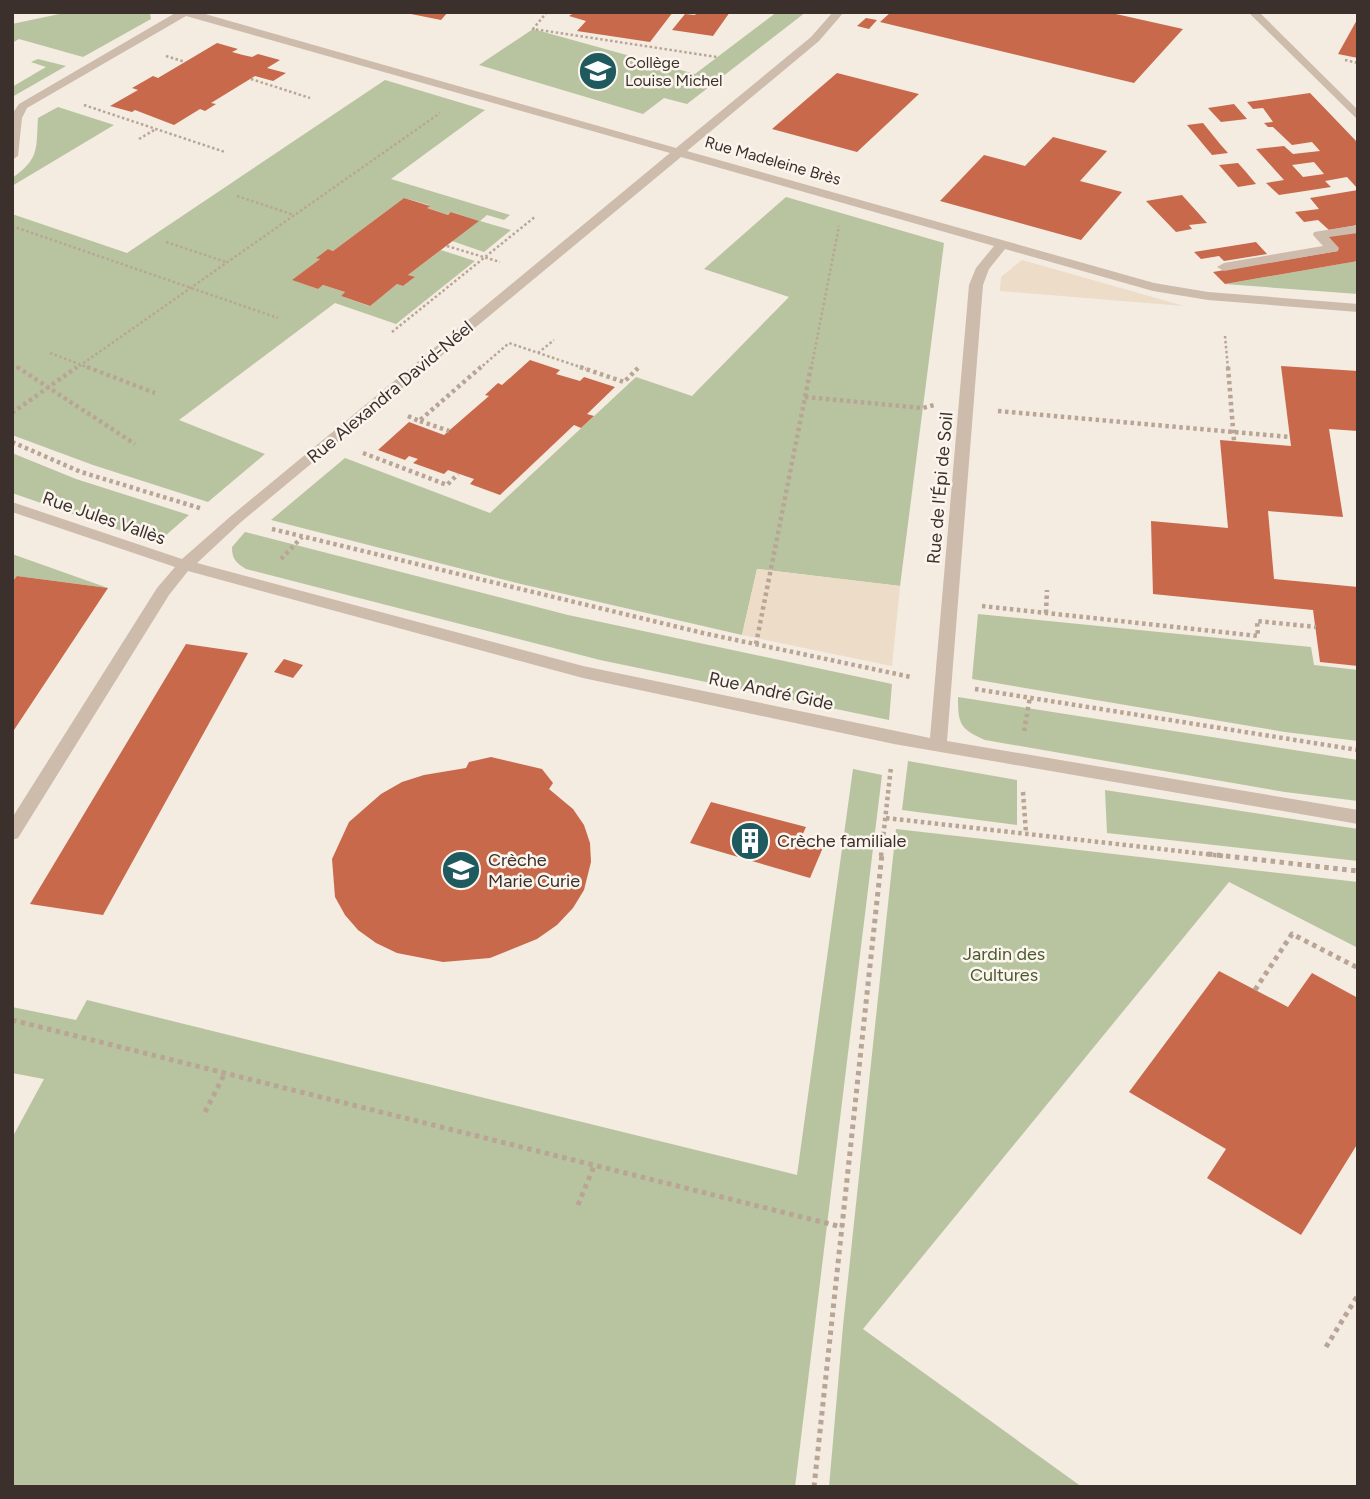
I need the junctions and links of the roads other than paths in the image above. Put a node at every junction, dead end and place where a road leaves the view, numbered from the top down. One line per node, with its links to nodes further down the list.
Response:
1 (185, 12): 5 (street, Rue Madeleine Brès); 6 (street)
2 (839, 12): 5 (street, Rue Alexandra David-Néel)
3 (1253, 12): 4 (street)
4 (1358, 117)
5 (680, 152): 8 (street, Rue Madeleine Brès); 12 (street, Rue Alexandra David-Néel)
6 (12, 156)
7 (1358, 229): 9 (street)
8 (1003, 243): 10 (street, Rue Madeleine Brès); 13 (street, Rue de l'Épi de Soil)
9 (1224, 267)
10 (1358, 307)
11 (12, 507): 12 (street, Rue Jules Vallès)
12 (184, 565): 13 (street, Rue André Gide); 15 (street, Rue Alexandra David-Néel)
13 (938, 745): 14 (street, Rue André Gide)
14 (1358, 817)
15 (12, 833)

